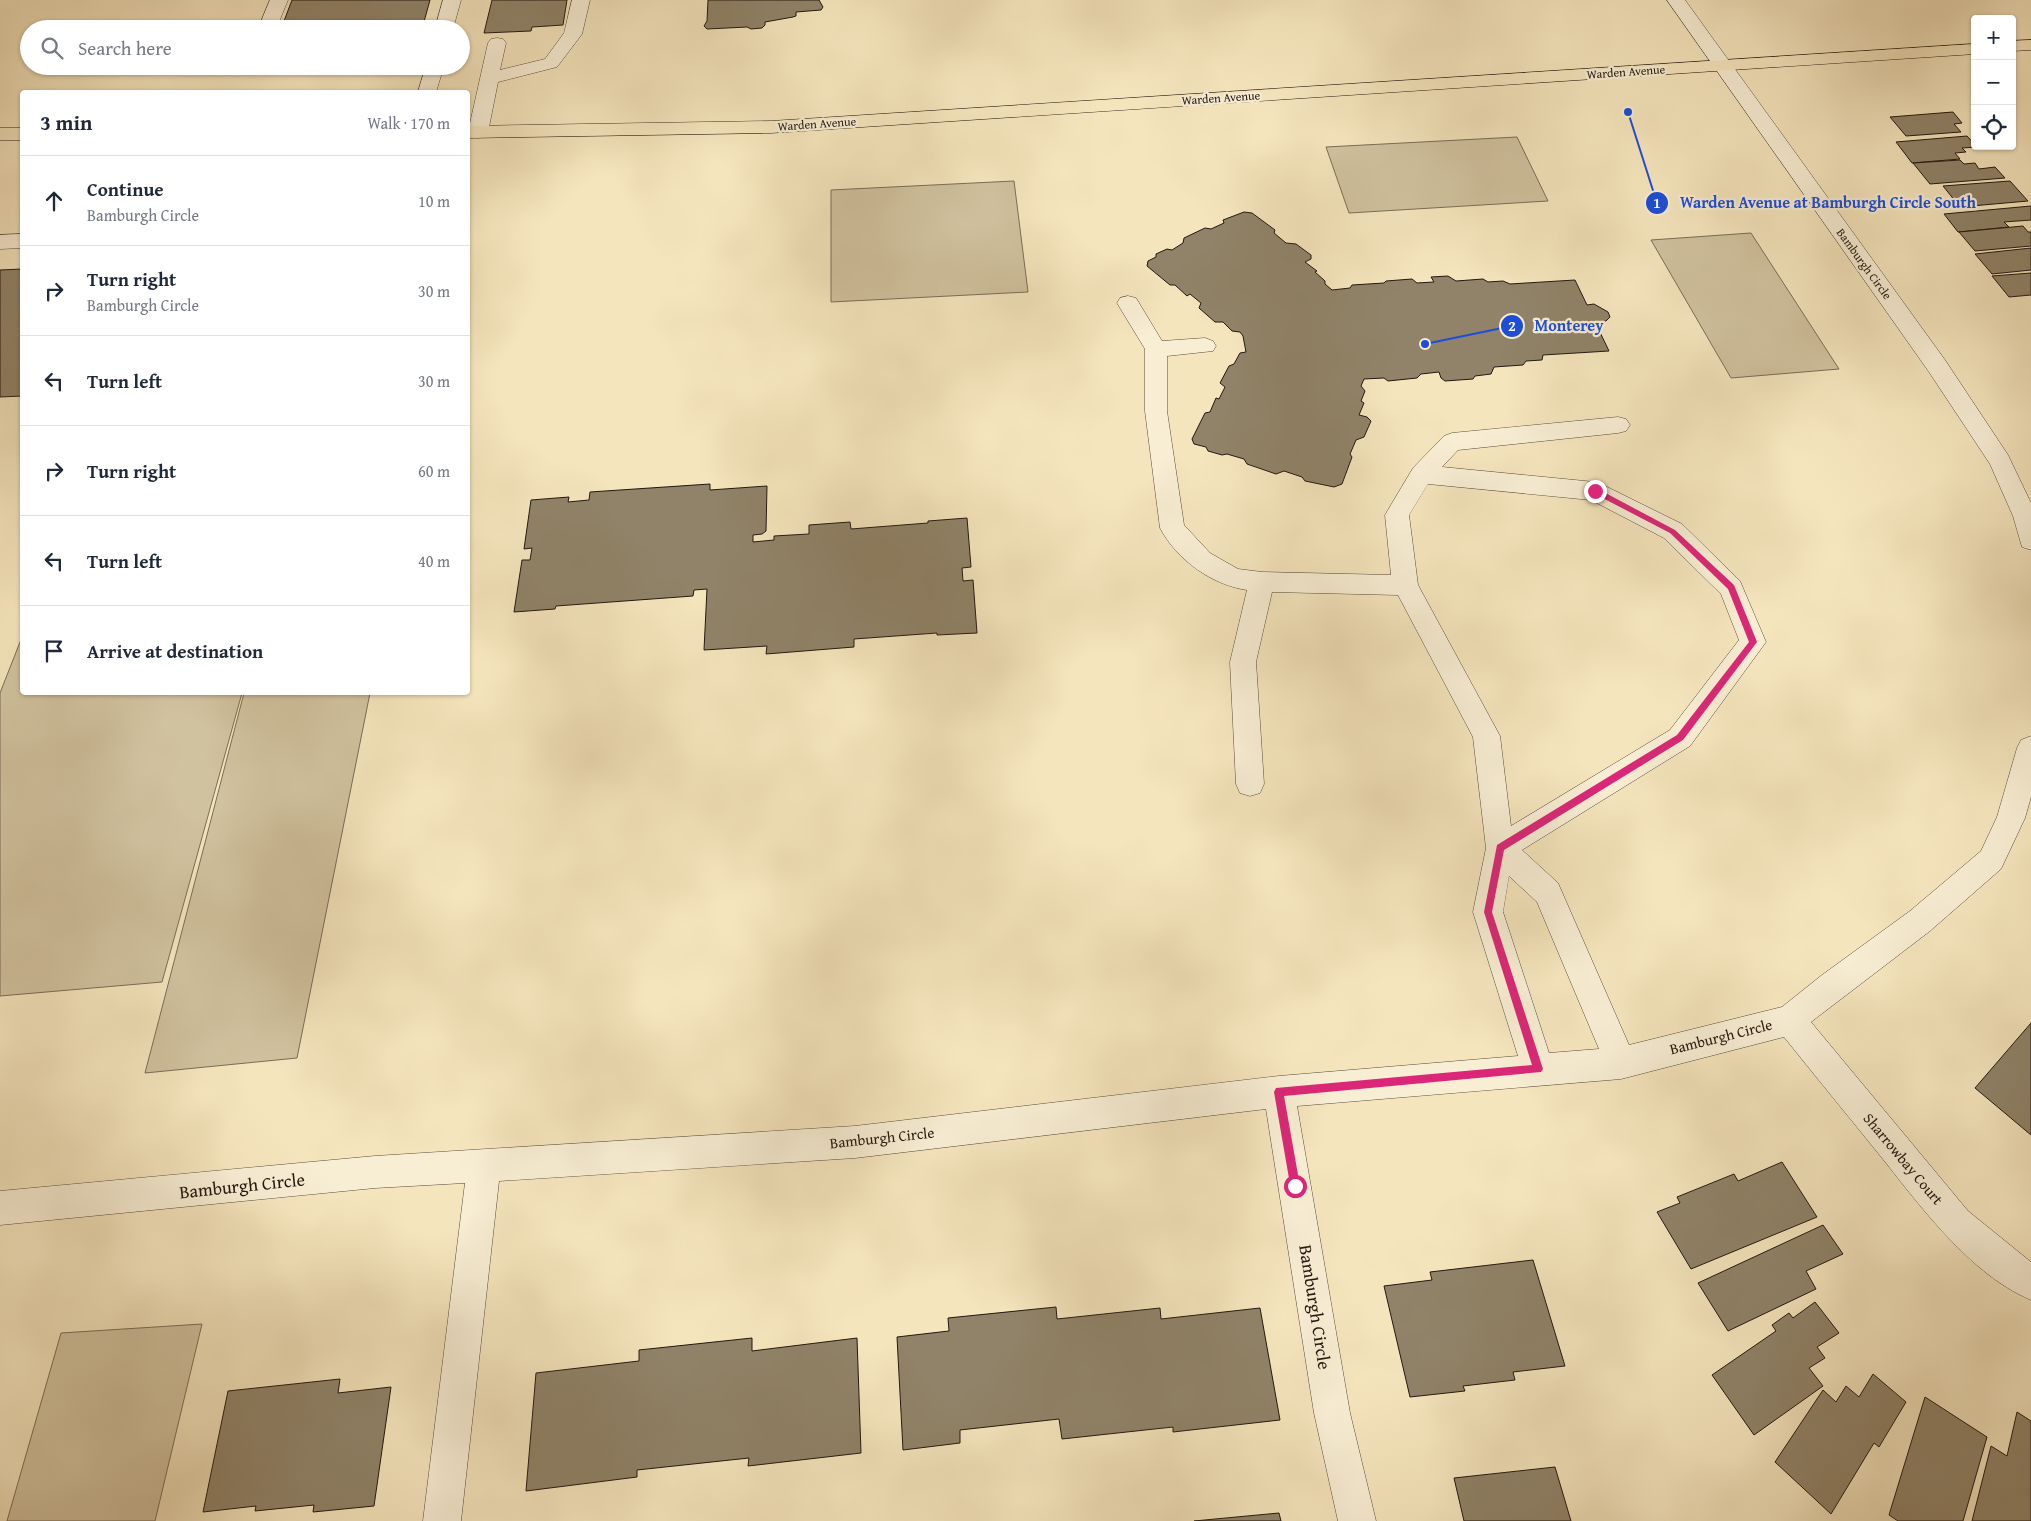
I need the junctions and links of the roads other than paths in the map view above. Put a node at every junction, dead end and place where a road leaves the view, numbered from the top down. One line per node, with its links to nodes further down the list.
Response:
1 (279, 0): 5 (street)
2 (452, 0): 6 (street)
3 (581, 0): 13 (street)
4 (1676, 0): 11 (street, Bamburgh Circle)
5 (271, 20)
6 (446, 20)
7 (497, 44): 13 (street)
8 (2031, 45): 9 (main road)
9 (2016, 46)
10 (1971, 49): 11 (main road, Warden Avenue)
11 (1723, 66): 15 (main road, Warden Avenue); 25 (street, Bamburgh Circle)
12 (432, 75): 14 (street)
13 (490, 78): 15 (street)
14 (428, 90)
15 (473, 132)
16 (0, 134): 17 (main road)
17 (20, 134)
18 (20, 241): 19 (street)
19 (0, 242)
20 (1128, 303): 22 (street)
21 (1205, 346): 22 (street)
22 (1156, 349): 26 (street)
23 (1618, 425): 24 (street)
24 (1421, 474): 27 (street); 30 (street)
25 (2031, 540)
26 (1262, 582): 27 (street); 29 (street)
27 (1405, 585): 30 (street)
28 (2031, 748): 31 (street, Bamburgh Circle)
29 (1250, 784)
30 (1500, 848): 32 (street); 33 (street)
31 (1790, 1020): 32 (street, Bamburgh Circle); 37 (street, Sharrowbay Court)
32 (1620, 1063): 33 (street, Bamburgh Circle)
33 (1538, 1069): 34 (street, Bamburgh Circle)
34 (1279, 1092): 35 (street, Bamburgh Circle); 39 (street, Bamburgh Circle)
35 (484, 1166): 36 (street, Bamburgh Circle); 38 (street)
36 (0, 1208)
37 (2031, 1283)
38 (442, 1521)
39 (1357, 1521)

